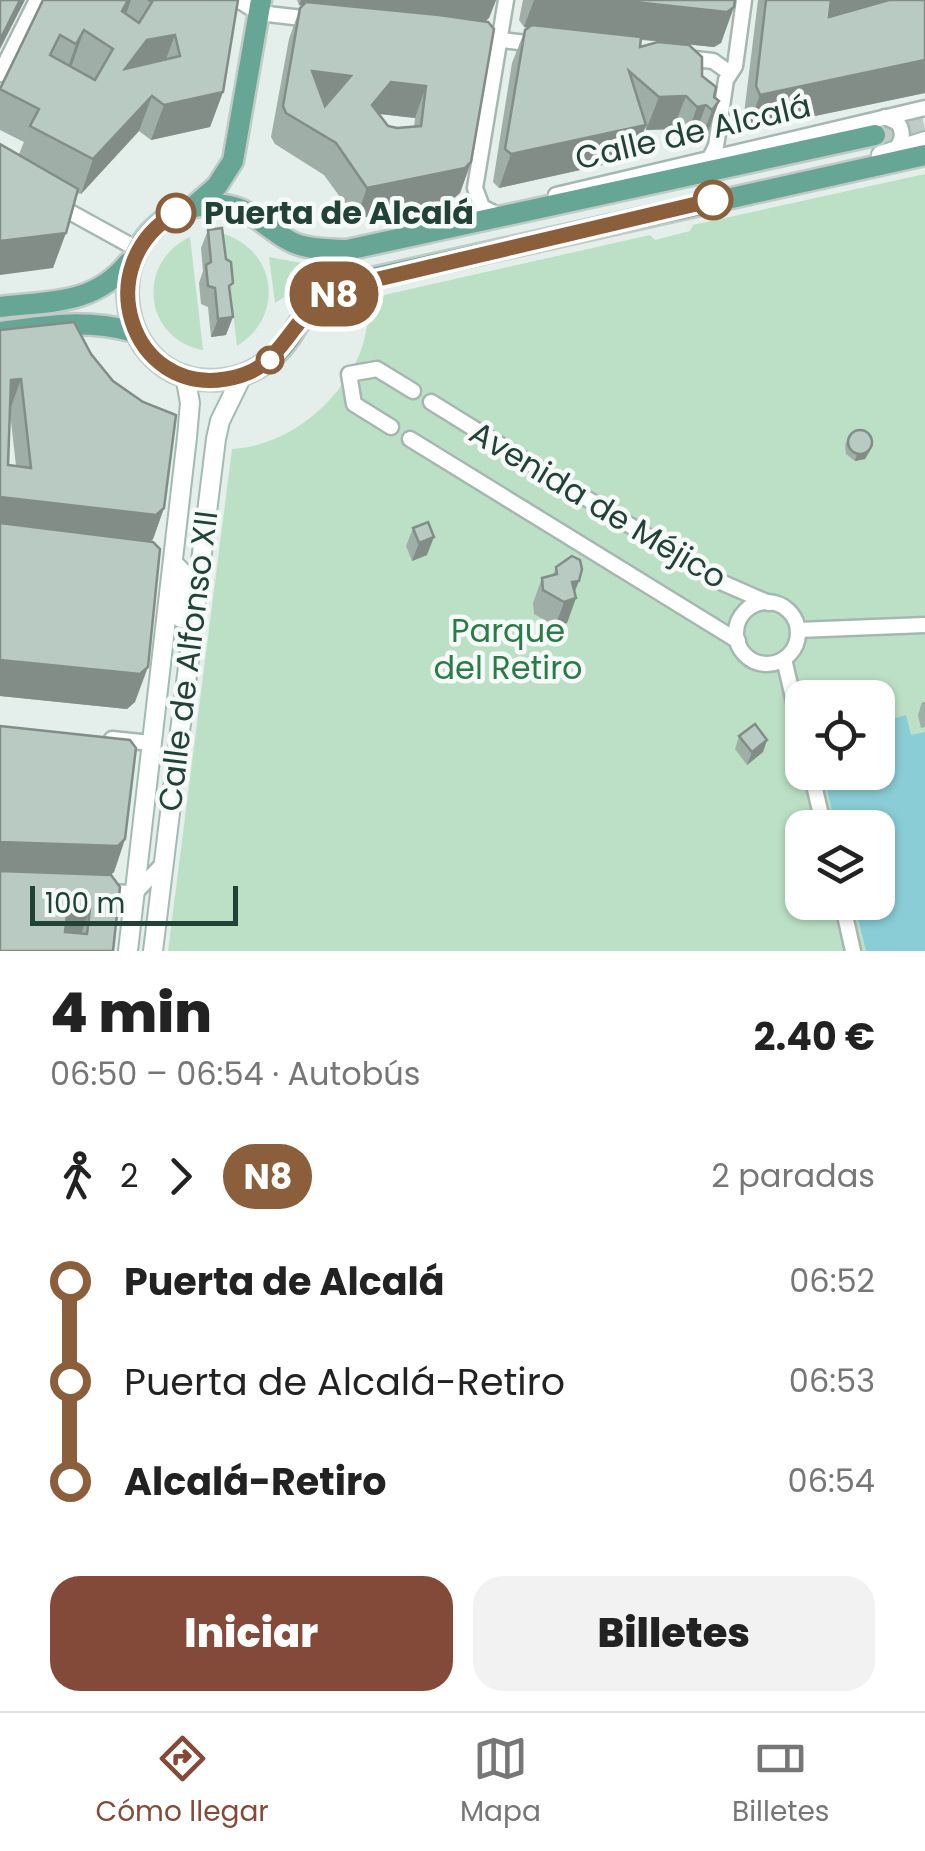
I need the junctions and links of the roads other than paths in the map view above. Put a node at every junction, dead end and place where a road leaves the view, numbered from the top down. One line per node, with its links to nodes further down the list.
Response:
1 (37, 0): 11 (street)
2 (238, 0): 5 (street)
3 (506, 0): 8 (street)
4 (744, 0): 12 (street)
5 (260, 6): 6 (street); 21 (main road)
6 (326, 20)
7 (464, 35): 8 (street)
8 (499, 40): 9 (street); 22 (street)
9 (556, 46)
10 (674, 57): 12 (street)
11 (0, 74)
12 (730, 74): 17 (street)
13 (925, 108): 14 (street, Calle de Alcalá)
14 (879, 126): 16 (street); 17 (street, Calle de Alcalá); 22 (main road, Calle de Alcalá)
15 (925, 141): 16 (main road, Calle de Alcalá)
16 (891, 153): 20 (main road, Calle de Alcalá)
17 (710, 158): 22 (street, Calle de Alcalá)
18 (925, 158): 20 (main road, Calle de Alcalá)
19 (50, 201): 23 (street)
20 (688, 206): 28 (main road, Calle de Alcalá)
21 (192, 208): 22 (main road, Calle de Alcalá); 23 (main road)
22 (510, 215)
23 (135, 253): 24 (main road); 26 (main road)
24 (0, 307)
25 (0, 332): 26 (main road)
26 (135, 332): 27 (main road)
27 (185, 375): 28 (main road); 33 (main road, Calle de Alfonso XII)
28 (242, 376): 40 (main road, Calle de Alfonso XII)
29 (413, 391): 31 (street)
30 (431, 402): 34 (street, Avenida de Méjico)
31 (392, 427)
32 (410, 438): 37 (street, Avenida de Méjico)
33 (164, 562): 40 (main road); 42 (main road, Calle de Alfonso XII)
34 (769, 602): 36 (street); 37 (street)
35 (925, 626): 36 (street)
36 (798, 630): 38 (street)
37 (738, 642): 38 (street)
38 (784, 659): 39 (street)
39 (789, 680)
40 (185, 682): 43 (main road, Calle de Alfonso XII)
41 (94, 737): 42 (street)
42 (150, 744): 43 (main road); 45 (main road, Calle de Alfonso XII)
43 (162, 865): 45 (street); 48 (main road, Calle de Alfonso XII)
44 (77, 892): 45 (street)
45 (135, 893): 47 (main road, Calle de Alfonso XII)
46 (846, 920): 49 (street)
47 (128, 951)
48 (152, 951)
49 (853, 951)

